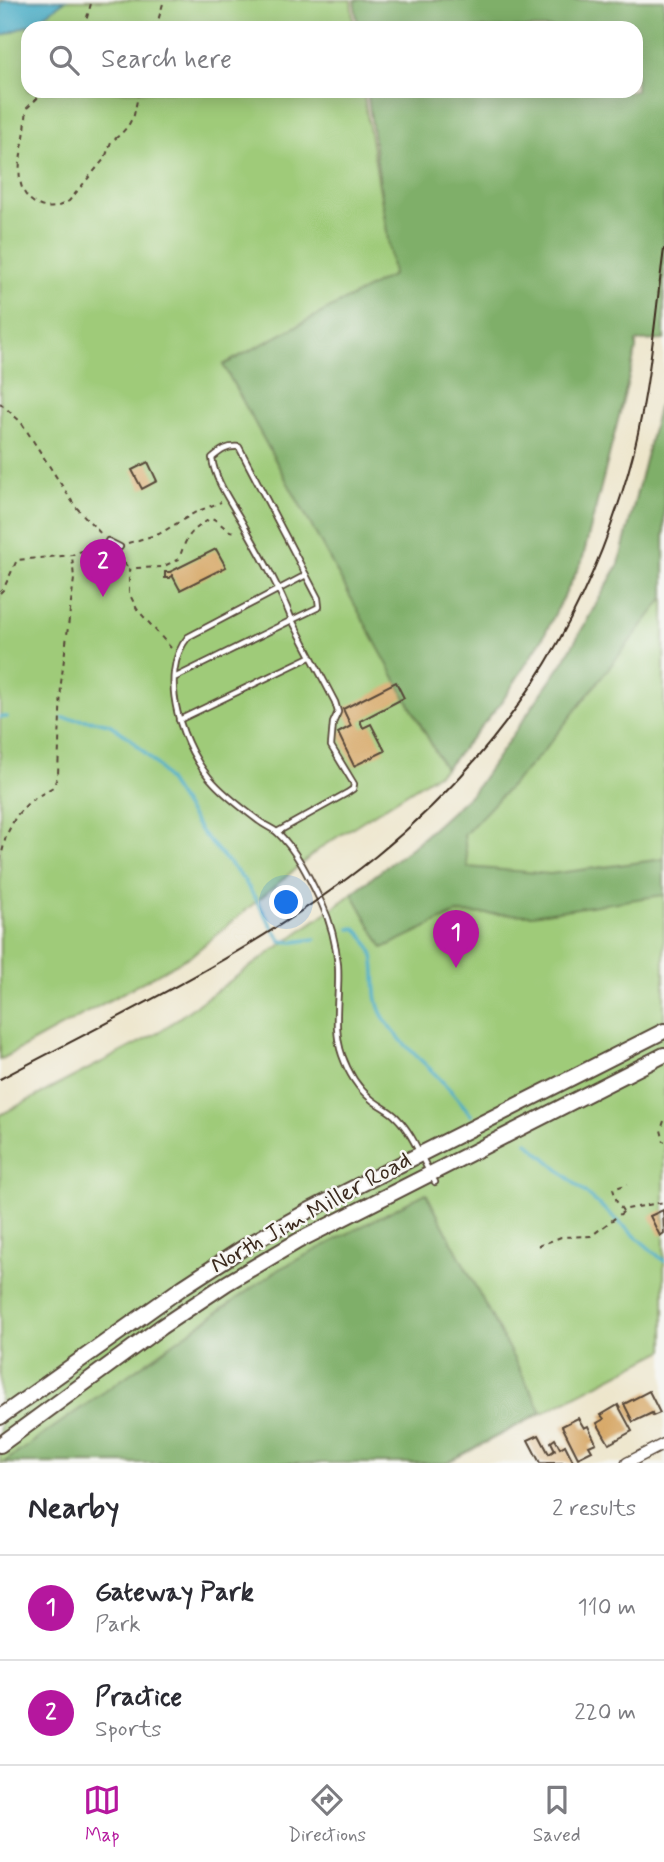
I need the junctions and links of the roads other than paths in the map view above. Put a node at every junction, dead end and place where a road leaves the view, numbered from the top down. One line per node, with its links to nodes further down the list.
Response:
1 (108, 541): 2 (lane)
2 (120, 547)
3 (306, 575): 4 (lane); 4 (lane); 5 (lane)
4 (279, 589): 5 (lane); 7 (lane)
5 (292, 620): 6 (lane); 7 (lane)
6 (310, 657): 8 (lane); 9 (lane)
7 (174, 678): 8 (lane)
8 (179, 720): 9 (lane)
9 (276, 832): 12 (lane)
10 (664, 1031): 12 (main road, North Jim Miller Road)
11 (664, 1055): 13 (main road, North Jim Miller Road)
12 (420, 1154): 13 (lane); 14 (main road, North Jim Miller Road)
13 (432, 1178): 16 (main road, North Jim Miller Road)
14 (0, 1417)
15 (664, 1444): 17 (street)
16 (0, 1445)
17 (628, 1463)

